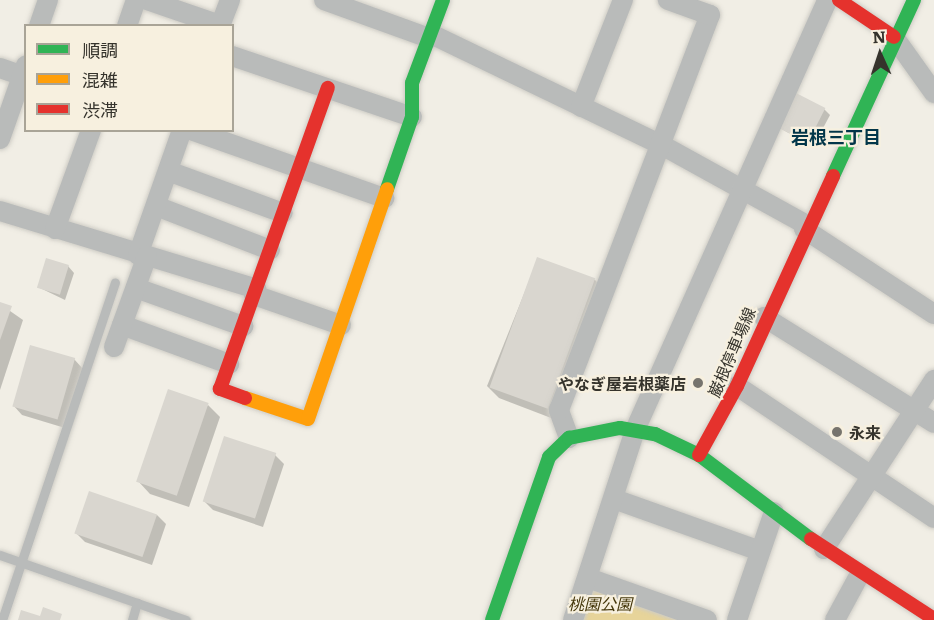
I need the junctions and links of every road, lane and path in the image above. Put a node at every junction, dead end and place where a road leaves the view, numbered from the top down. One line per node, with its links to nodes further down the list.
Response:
1 (48, 0): 12 (street)
2 (136, 0): 13 (street)
3 (147, 0): 14 (street)
4 (230, 0): 15 (street)
5 (324, 0): 16 (street)
6 (443, 0): 16 (street)
7 (623, 0): 23 (street)
8 (668, 0): 29 (street)
9 (827, 0): 32 (street)
10 (839, 0): 17 (street)
11 (914, 0): 17 (street, 巌根停車場線)
12 (40, 24)
13 (128, 24)
14 (217, 24)
15 (220, 24)
16 (430, 36): 23 (street); 24 (street)
17 (894, 37): 22 (street); 37 (street, 巌根停車場線)
18 (234, 57): 21 (street)
19 (0, 68): 20 (street)
20 (24, 73): 28 (street)
21 (328, 88): 24 (street); 30 (street)
22 (934, 93)
23 (581, 106): 29 (street)
24 (412, 117): 33 (street)
25 (90, 132): 38 (street)
26 (181, 132): 31 (street)
27 (198, 132): 30 (street)
28 (0, 139)
29 (660, 144): 32 (street); 56 (street)
30 (300, 168): 33 (street); 36 (street)
31 (168, 171): 34 (street); 36 (street)
32 (743, 190): 37 (street); 55 (street)
33 (384, 198): 47 (street)
34 (156, 206): 39 (street); 40 (street)
35 (0, 211): 38 (street)
36 (283, 213): 39 (street)
37 (806, 227): 44 (street); 45 (street, 巌根停車場線)
38 (55, 229): 40 (street)
39 (270, 250): 43 (street)
40 (143, 256): 42 (street); 43 (street)
41 (115, 282): 65 (lane)
42 (136, 288): 46 (street); 48 (street)
43 (255, 292): 47 (street); 48 (street)
44 (934, 314)
45 (764, 317): 52 (street, 巌根停車場線); 53 (street)
46 (122, 325): 49 (street); 50 (street)
47 (341, 325): 50 (street)
48 (243, 326): 50 (street)
49 (114, 346)
50 (229, 364)
51 (934, 380): 53 (street)
52 (736, 386): 57 (street, 巌根停車場線); 58 (street)
53 (915, 410): 54 (street); 58 (street)
54 (934, 423)
55 (635, 430): 56 (street); 57 (street); 59 (street)
56 (569, 438): 72 (street)
57 (699, 455): 60 (street)
58 (872, 476): 61 (street); 62 (street)
59 (614, 500): 63 (street); 67 (street)
60 (774, 512): 62 (street); 63 (street)
61 (934, 518)
62 (824, 549): 66 (street)
63 (760, 551): 75 (street)
64 (0, 555): 65 (lane)
65 (22, 563): 68 (lane); 69 (lane)
66 (860, 574): 76 (street); 77 (street)
67 (588, 578): 73 (street); 74 (street)
68 (137, 603): 70 (lane); 71 (lane)
69 (2, 620)
70 (132, 620)
71 (186, 620)
72 (492, 620)
73 (573, 620)
74 (707, 620)
75 (737, 620)
76 (835, 620)
77 (934, 620)

